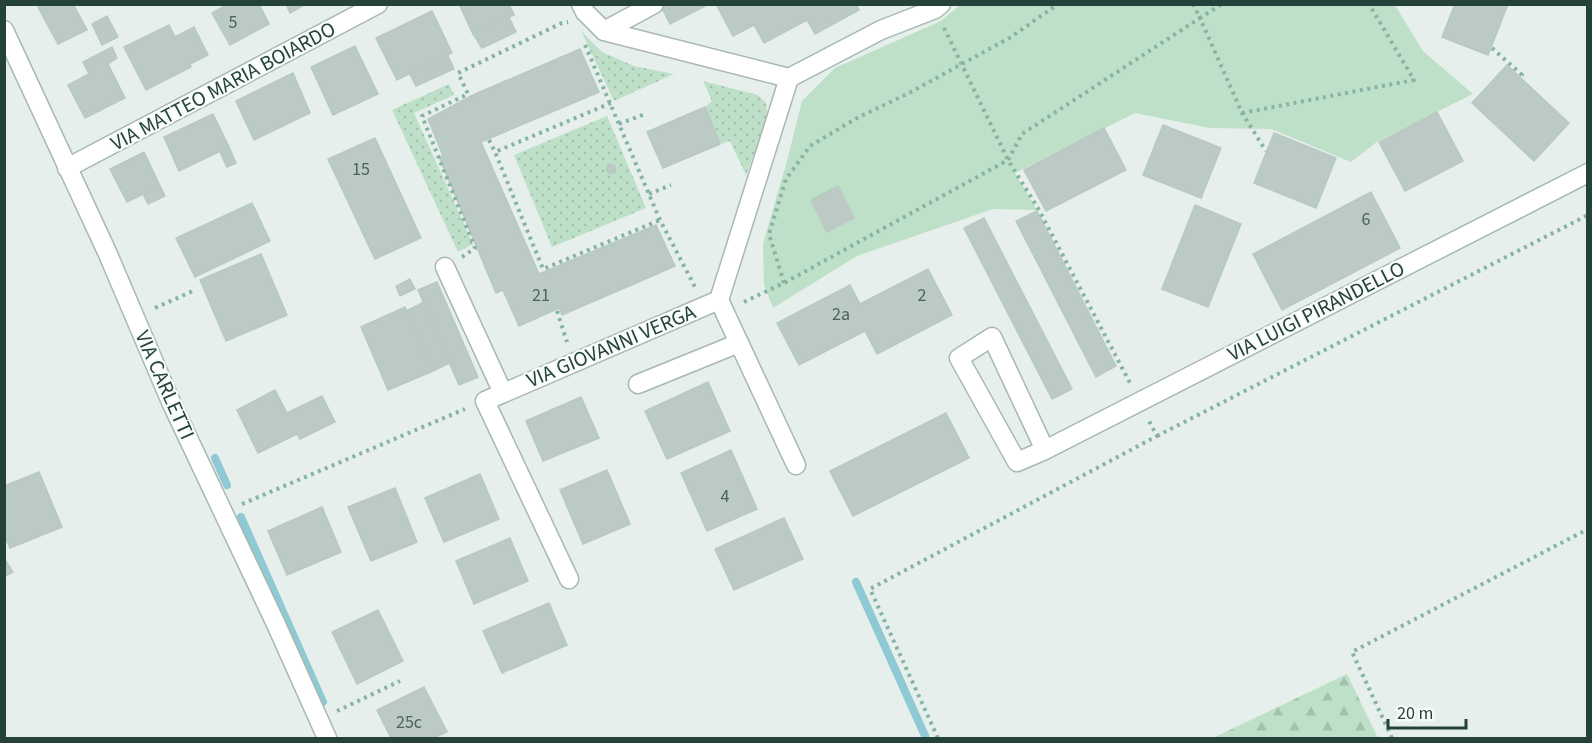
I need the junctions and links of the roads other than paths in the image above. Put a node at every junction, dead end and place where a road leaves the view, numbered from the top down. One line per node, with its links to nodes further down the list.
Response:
1 (378, 4): 8 (street, VIA MATTEO MARIA BOIARDO)
2 (581, 4): 6 (street)
3 (654, 4): 6 (street)
4 (938, 7): 7 (street)
5 (5, 31): 8 (street, VIA CARLETTI)
6 (604, 31): 7 (street)
7 (789, 78): 11 (street, VIA GIOVANNI VERGA)
8 (67, 168): 18 (street, VIA CARLETTI)
9 (1587, 173): 15 (street, VIA LUIGI PIRANDELLO)
10 (445, 267): 14 (street, VIA GIOVANNI VERGA)
11 (716, 306): 12 (street, VIA GIOVANNI VERGA); 14 (street, VIA GIOVANNI VERGA)
12 (739, 343): 13 (street); 16 (street, VIA GIOVANNI VERGA)
13 (638, 384)
14 (503, 393): 17 (street, VIA GIOVANNI VERGA)
15 (1045, 450): 15 (street, VIA LUIGI PIRANDELLO)
16 (796, 465)
17 (569, 579)
18 (327, 738)

